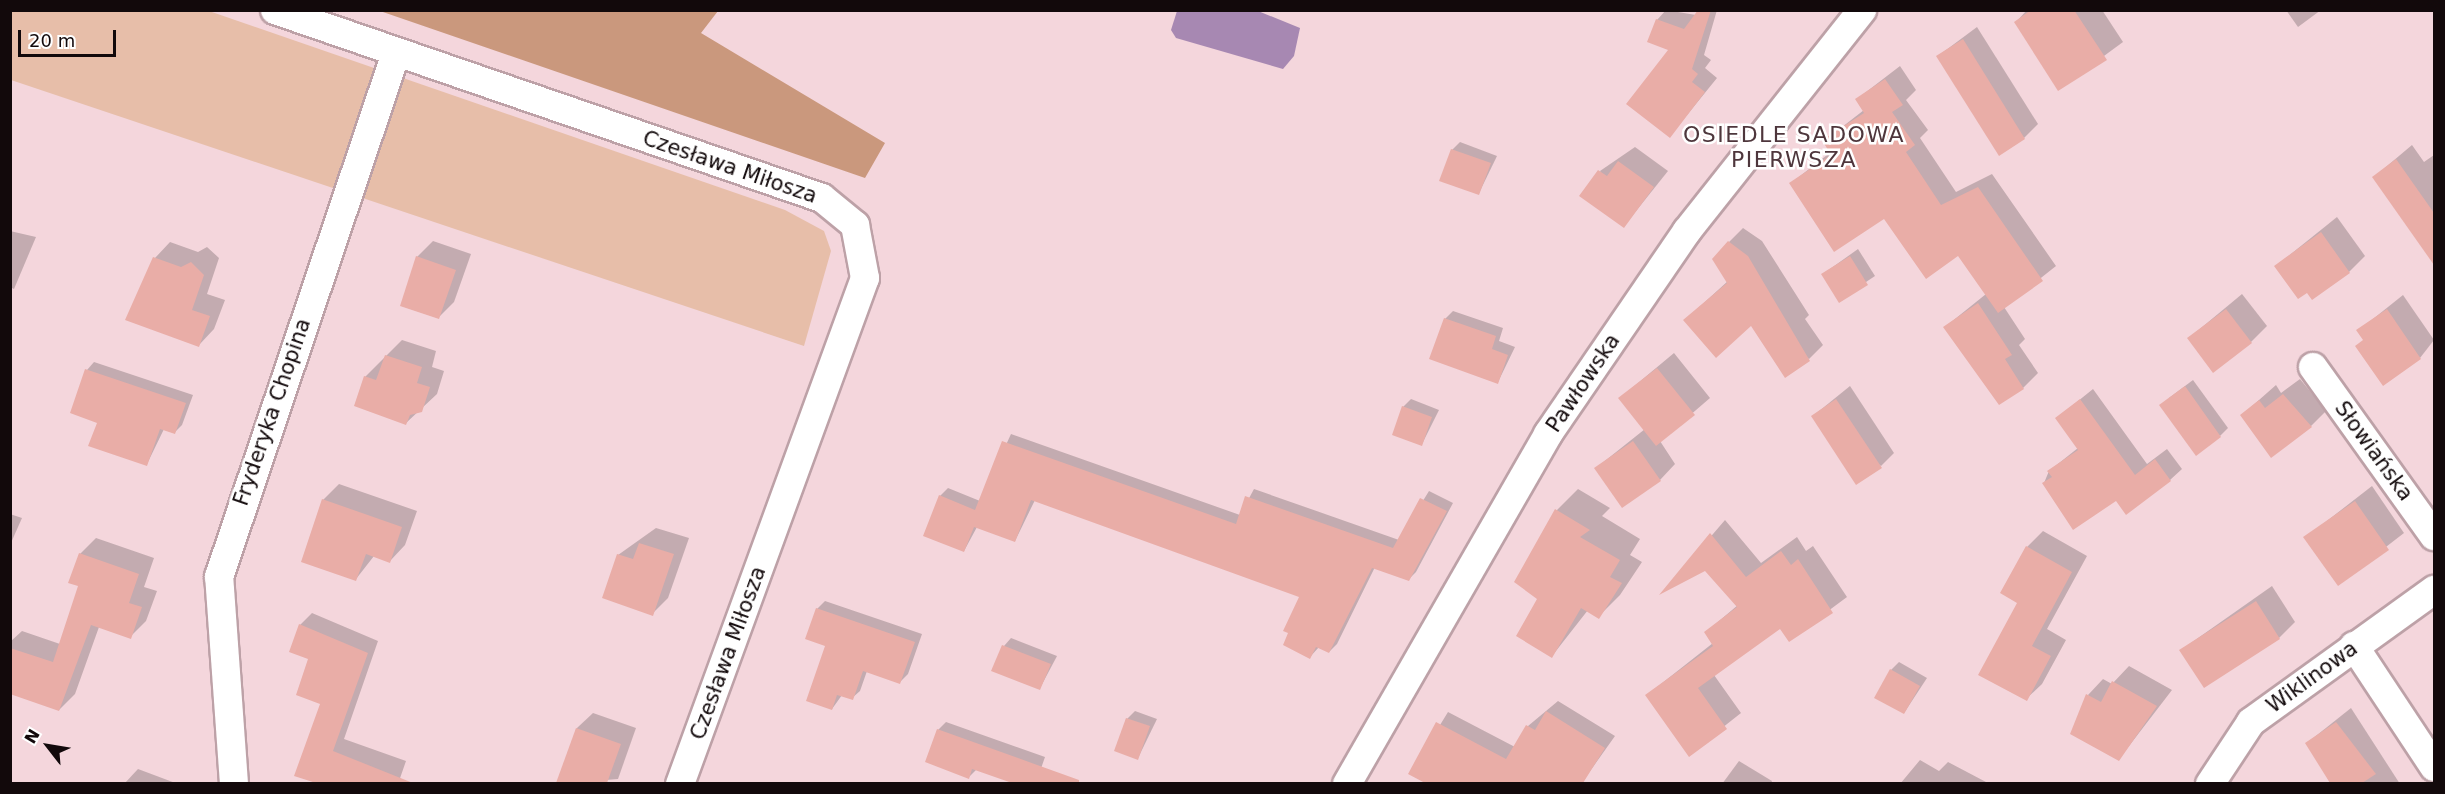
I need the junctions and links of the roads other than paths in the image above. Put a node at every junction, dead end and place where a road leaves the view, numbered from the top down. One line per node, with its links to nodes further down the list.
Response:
1 (275, 10): 3 (street, Czesława Miłosza)
2 (1862, 10): 11 (street, Pawłowska)
3 (396, 53): 9 (street, Fryderyka Chopina); 10 (street, Czesława Miłosza)
4 (2313, 367): 5 (street, Słowiańska)
5 (2434, 536)
6 (2434, 590): 7 (street, Wiklinowa)
7 (2354, 646): 8 (street); 12 (street, Wiklinowa)
8 (2434, 767)
9 (234, 783)
10 (680, 783)
11 (1347, 783)
12 (2210, 783)

